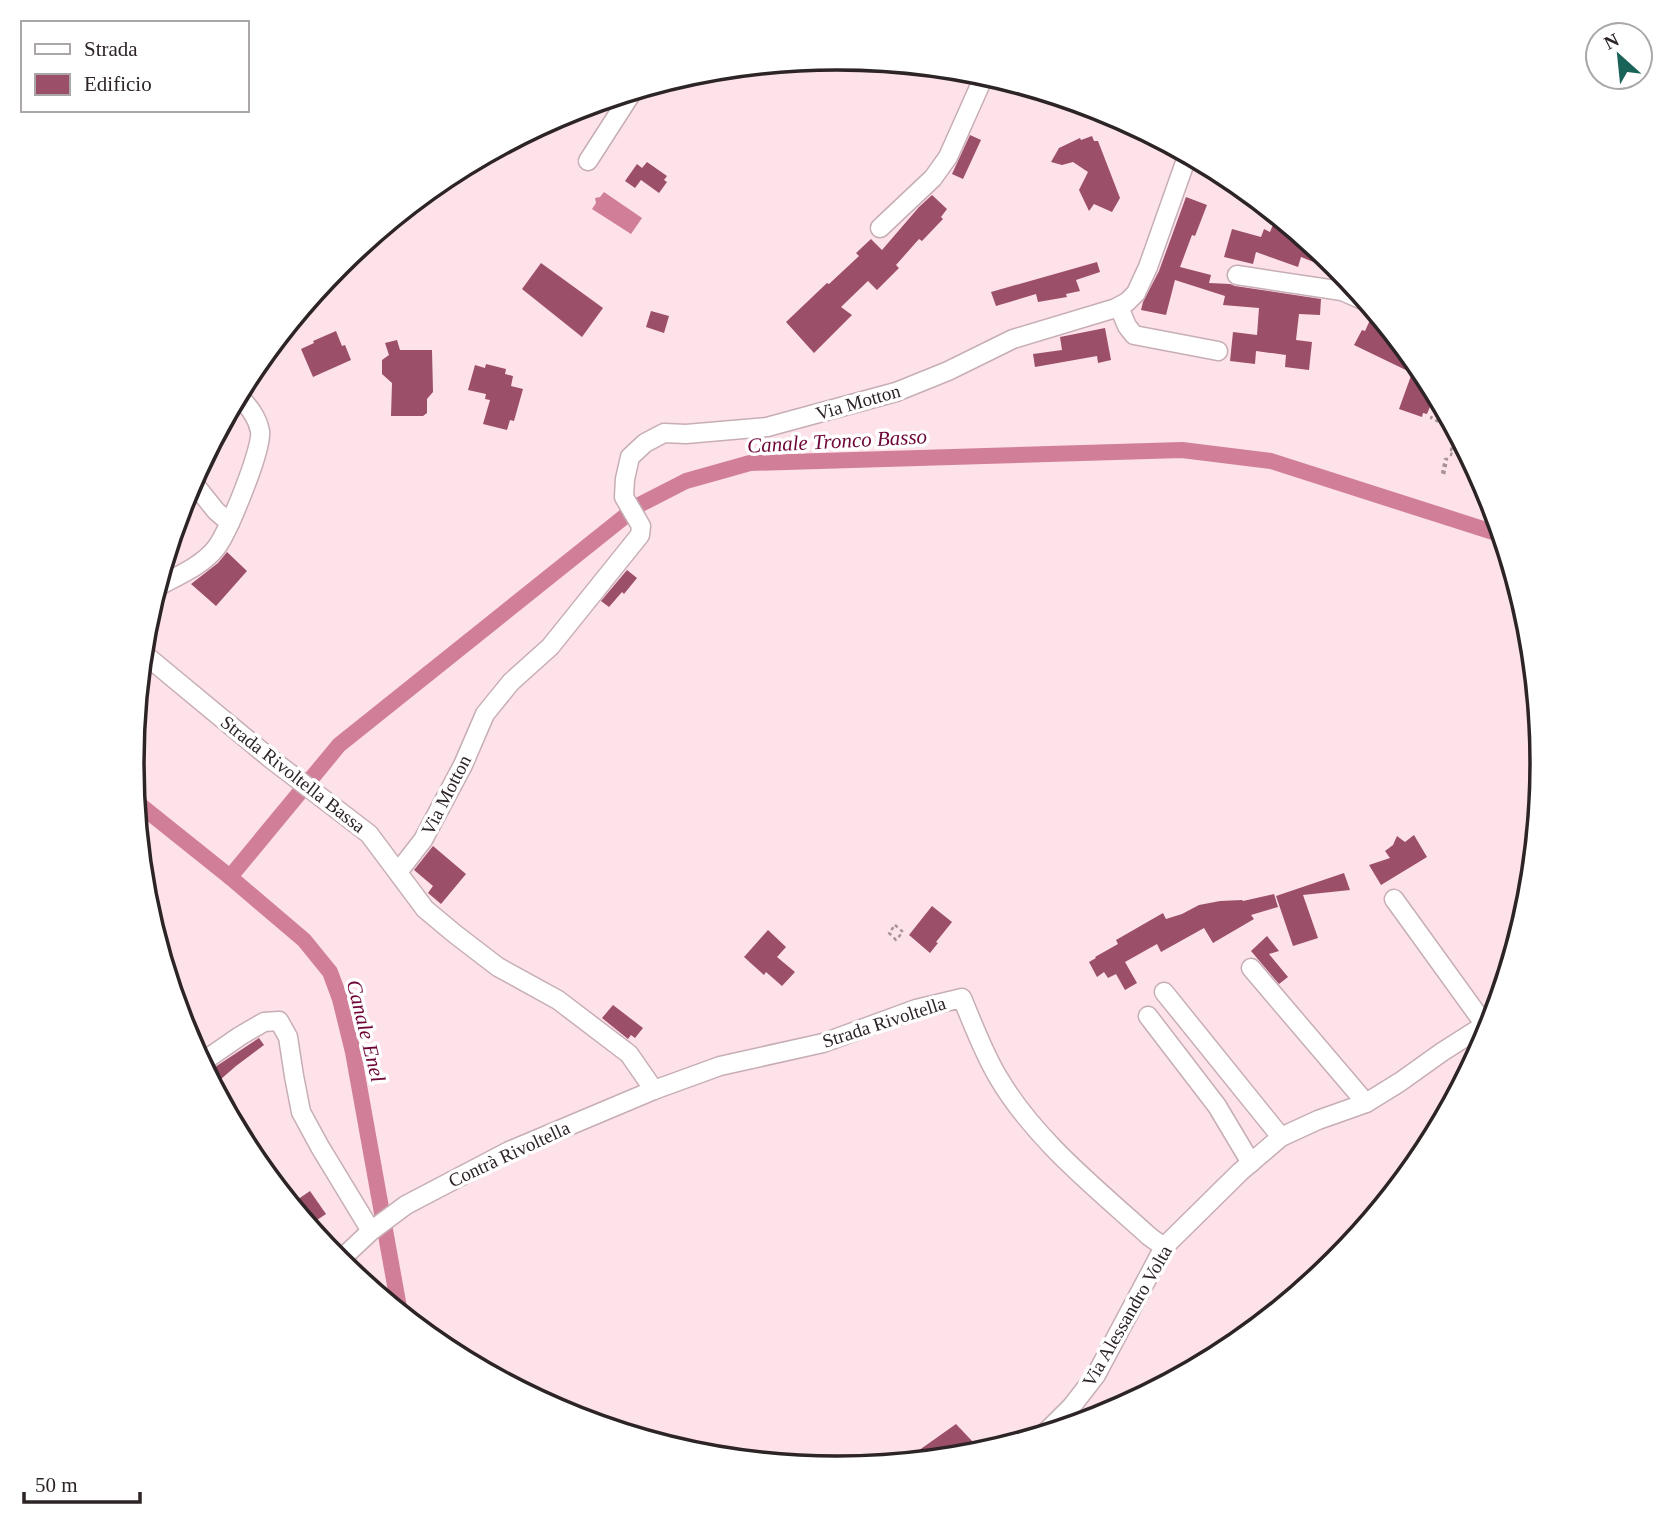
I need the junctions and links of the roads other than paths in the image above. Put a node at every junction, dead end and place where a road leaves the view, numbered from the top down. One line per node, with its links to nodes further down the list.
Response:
1 (980, 85): 5 (street)
2 (626, 104): 3 (street)
3 (587, 161)
4 (1185, 163): 8 (street)
5 (880, 228)
6 (1237, 275): 7 (street)
7 (1338, 283)
8 (1119, 307): 9 (street); 15 (street, Via Motton)
9 (1217, 351)
10 (245, 404): 12 (street)
11 (200, 491): 12 (street)
12 (230, 523): 13 (street)
13 (169, 580)
14 (152, 660): 15 (street, Strada Rivoltella Bassa)
15 (398, 872): 23 (street, Strada Rivoltella Bassa)
16 (1394, 899): 19 (street)
17 (1251, 968): 24 (street)
18 (1164, 992): 25 (street)
19 (1483, 1015)
20 (1148, 1016): 26 (street)
21 (1478, 1029): 24 (street, Via Alessandro Volta)
22 (210, 1057): 27 (street)
23 (654, 1090): 27 (street, Contrà Rivoltella); 28 (street, Strada Rivoltella)
24 (1366, 1103): 25 (street, Via Alessandro Volta)
25 (1281, 1137): 26 (street, Via Alessandro Volta)
26 (1251, 1163): 28 (street, Via Alessandro Volta)
27 (371, 1231): 29 (street, Contrà Rivoltella)
28 (1164, 1247): 30 (street, Via Alessandro Volta)
29 (347, 1254)
30 (1057, 1421)

